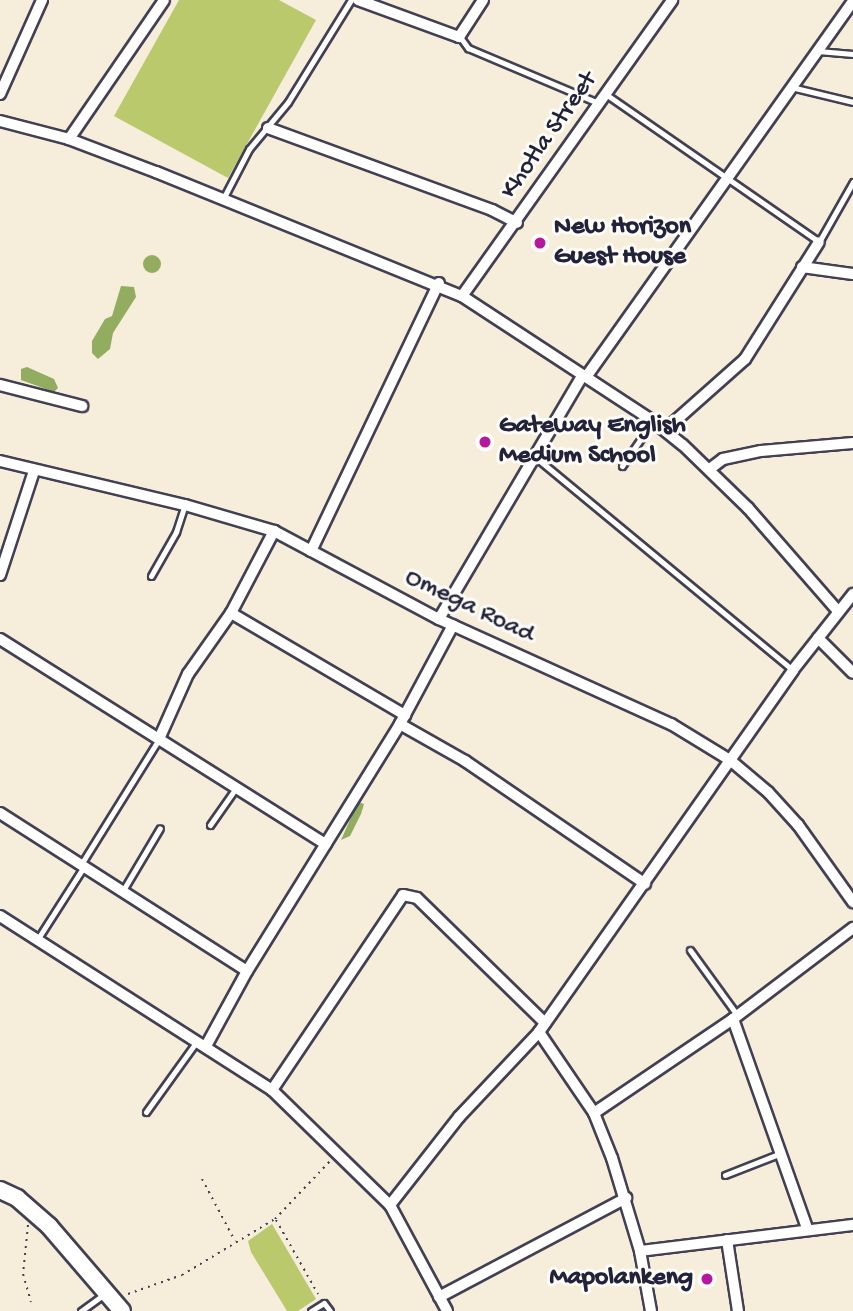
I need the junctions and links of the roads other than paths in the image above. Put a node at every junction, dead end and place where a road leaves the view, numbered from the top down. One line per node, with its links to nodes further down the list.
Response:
1 (42, 0): 12 (street)
2 (164, 0): 17 (street)
3 (351, 0): 16 (lane)
4 (358, 0): 8 (street)
5 (483, 0): 8 (street)
6 (672, 0): 13 (street, Khotla Street)
7 (853, 1): 9 (street)
8 (459, 37): 13 (lane)
9 (816, 50): 10 (lane); 11 (street)
10 (853, 54)
11 (791, 87): 14 (lane); 18 (street)
12 (0, 94)
13 (604, 100): 18 (lane); 21 (street, Khotla Street)
14 (853, 102)
15 (0, 121): 17 (street)
16 (268, 128): 20 (lane); 21 (street)
17 (69, 139): 20 (street)
18 (729, 181): 22 (lane); 27 (street)
19 (853, 182): 22 (lane)
20 (224, 197): 25 (street)
21 (517, 223): 26 (street, Khotla Street)
22 (819, 242): 23 (street)
23 (802, 267): 24 (street); 31 (street)
24 (853, 274)
25 (439, 284): 26 (street); 40 (street)
26 (462, 296): 27 (street)
27 (584, 376): 30 (street); 33 (street)
28 (0, 385): 29 (street)
29 (82, 405)
30 (653, 421): 31 (street); 35 (lane)
31 (664, 430): 36 (street)
32 (853, 443): 36 (street)
33 (534, 456): 46 (street); 50 (lane)
34 (0, 461): 37 (street, Omega Road)
35 (622, 466)
36 (711, 468): 44 (street)
37 (34, 471): 38 (street, Omega Road); 41 (street)
38 (185, 505): 39 (street, Omega Road); 42 (lane)
39 (274, 531): 40 (street, Omega Road); 45 (street)
40 (311, 551): 46 (street, Omega Road)
41 (0, 575)
42 (150, 576)
43 (853, 594): 44 (street)
44 (838, 611): 48 (street)
45 (231, 613): 52 (street); 53 (street)
46 (439, 619): 47 (street, Omega Road)
47 (453, 625): 52 (street); 54 (street, Omega Road)
48 (818, 638): 50 (street); 51 (street)
49 (0, 639): 53 (street)
50 (793, 670): 54 (street)
51 (853, 673)
52 (402, 719): 59 (street); 61 (street)
53 (159, 739): 55 (street); 60 (lane)
54 (730, 760): 61 (street); 63 (street, Omega Road)
55 (236, 788): 57 (lane); 59 (street)
56 (0, 813): 60 (street)
57 (210, 825)
58 (160, 828): 62 (lane)
59 (327, 844): 68 (street)
60 (81, 867): 62 (street); 66 (lane)
61 (645, 884): 70 (street)
62 (121, 892): 68 (street)
63 (853, 902)
64 (0, 916): 66 (street)
65 (853, 928): 69 (street)
66 (37, 940): 71 (street)
67 (690, 950): 69 (lane)
68 (247, 971): 71 (street)
69 (735, 1017): 74 (street); 75 (street)
70 (542, 1027): 72 (street); 74 (street); 79 (street)
71 (202, 1043): 72 (street); 73 (lane)
72 (272, 1090): 79 (street)
73 (146, 1112)
74 (594, 1113): 78 (street)
75 (781, 1153): 76 (lane); 81 (street)
76 (725, 1175)
77 (0, 1190): 85 (street)
78 (626, 1198): 83 (street); 84 (street)
79 (390, 1205): 84 (street)
80 (853, 1225): 81 (street)
81 (807, 1228): 82 (street)
82 (727, 1240): 83 (street); 91 (street)
83 (640, 1251): 90 (street)
84 (439, 1297): 89 (street)
85 (115, 1302): 86 (lane)
86 (81, 1311)
87 (311, 1311): 88 (lane)
88 (330, 1311)
89 (447, 1311)
90 (651, 1311)
91 (738, 1311)

